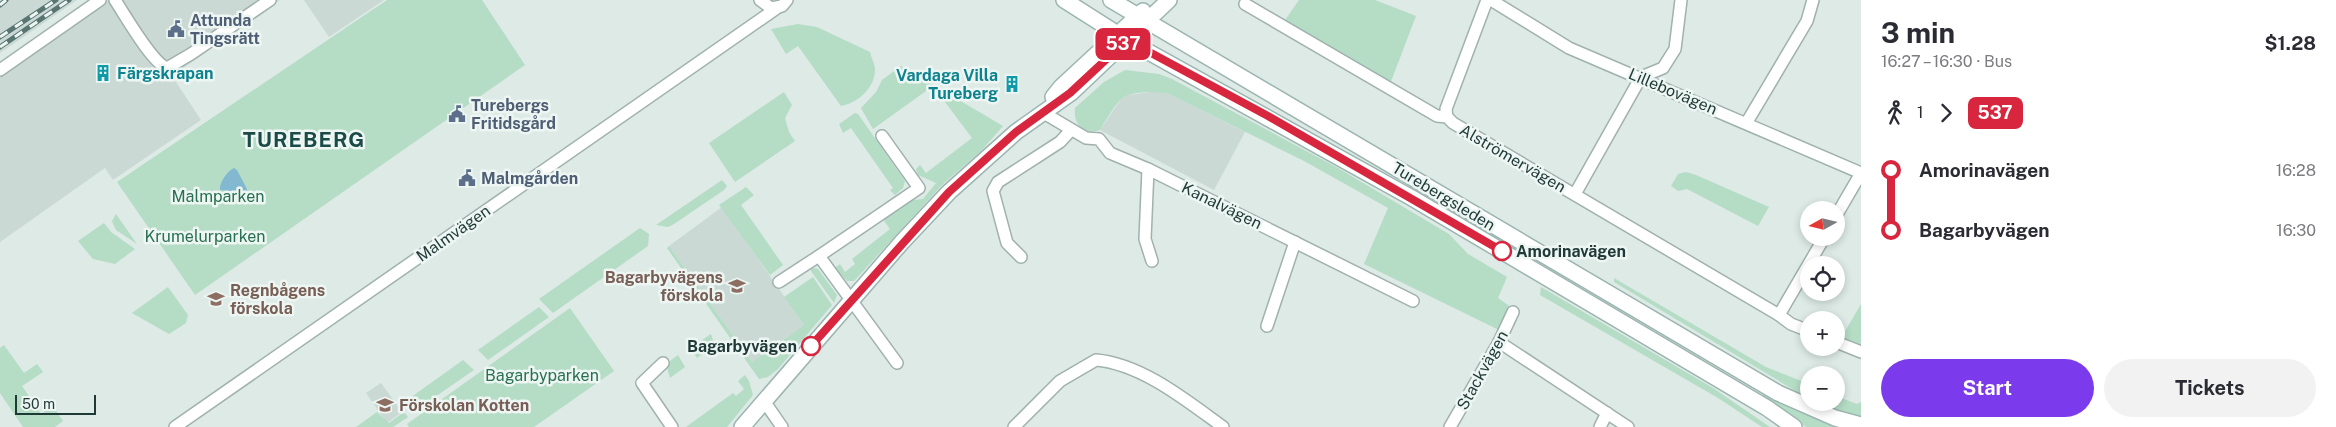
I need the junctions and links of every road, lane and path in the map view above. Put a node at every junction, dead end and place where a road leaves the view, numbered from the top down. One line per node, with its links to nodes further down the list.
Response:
1 (100, 0): 19 (street)
2 (115, 0): 3 (street)
3 (270, 0)
4 (760, 0): 15 (street); 17 (street)
5 (787, 0): 15 (street, Malmvägen)
6 (1064, 0): 18 (main road, Turebergsleden)
7 (1111, 0): 16 (main road, Turebergsleden)
8 (1155, 0): 16 (main road)
9 (1169, 0): 16 (main road)
10 (1487, 0): 22 (street)
11 (1490, 0): 20 (street, Lillebovägen)
12 (1681, 0): 20 (street)
13 (1813, 0): 23 (street)
14 (1245, 4): 22 (street, Alströmervägen)
15 (777, 8): 17 (street, Malmvägen)
16 (1142, 18): 18 (main road); 49 (main road, Turebergsleden)
17 (756, 22): 50 (street, Malmvägen)
18 (1122, 37): 21 (main road); 59 (main road, Turebergsleden)
19 (0, 70)
20 (1641, 77): 23 (street, Lillebovägen); 28 (street)
21 (1042, 112): 24 (street, Kanalvägen); 36 (main road)
22 (1447, 117): 28 (street, Alströmervägen)
23 (1747, 122): 27 (street, Lillebovägen)
24 (1071, 130): 26 (street, Kanalvägen); 33 (street)
25 (882, 136): 32 (street)
26 (1148, 169): 30 (street, Kanalvägen); 34 (street)
27 (1861, 173): 29 (street)
28 (1575, 194): 39 (street, Alströmervägen)
29 (1845, 201)
30 (1295, 242): 37 (street, Kanalvägen); 40 (street)
31 (1819, 246): 39 (street)
32 (819, 256): 35 (street); 36 (street)
33 (1021, 257)
34 (1152, 261)
35 (779, 282)
36 (851, 300): 45 (street); 47 (main road)
37 (1413, 301)
38 (1513, 312): 42 (street, Stackvägen)
39 (1780, 315): 41 (street, Alströmervägen)
40 (1268, 326)
41 (1800, 328)
42 (1499, 342): 48 (street); 56 (street, Stackvägen)
43 (1845, 346): 44 (street)
44 (1861, 352)
45 (897, 363)
46 (663, 364): 51 (street)
47 (764, 401): 52 (main road); 53 (street)
48 (1607, 413): 57 (street); 58 (street)
49 (1861, 425)
50 (175, 427)
51 (672, 427)
52 (742, 427)
53 (782, 427)
54 (1014, 427): 55 (street)
55 (1224, 427)
56 (1450, 427)
57 (1600, 427)
58 (1628, 427)
59 (1794, 427)

